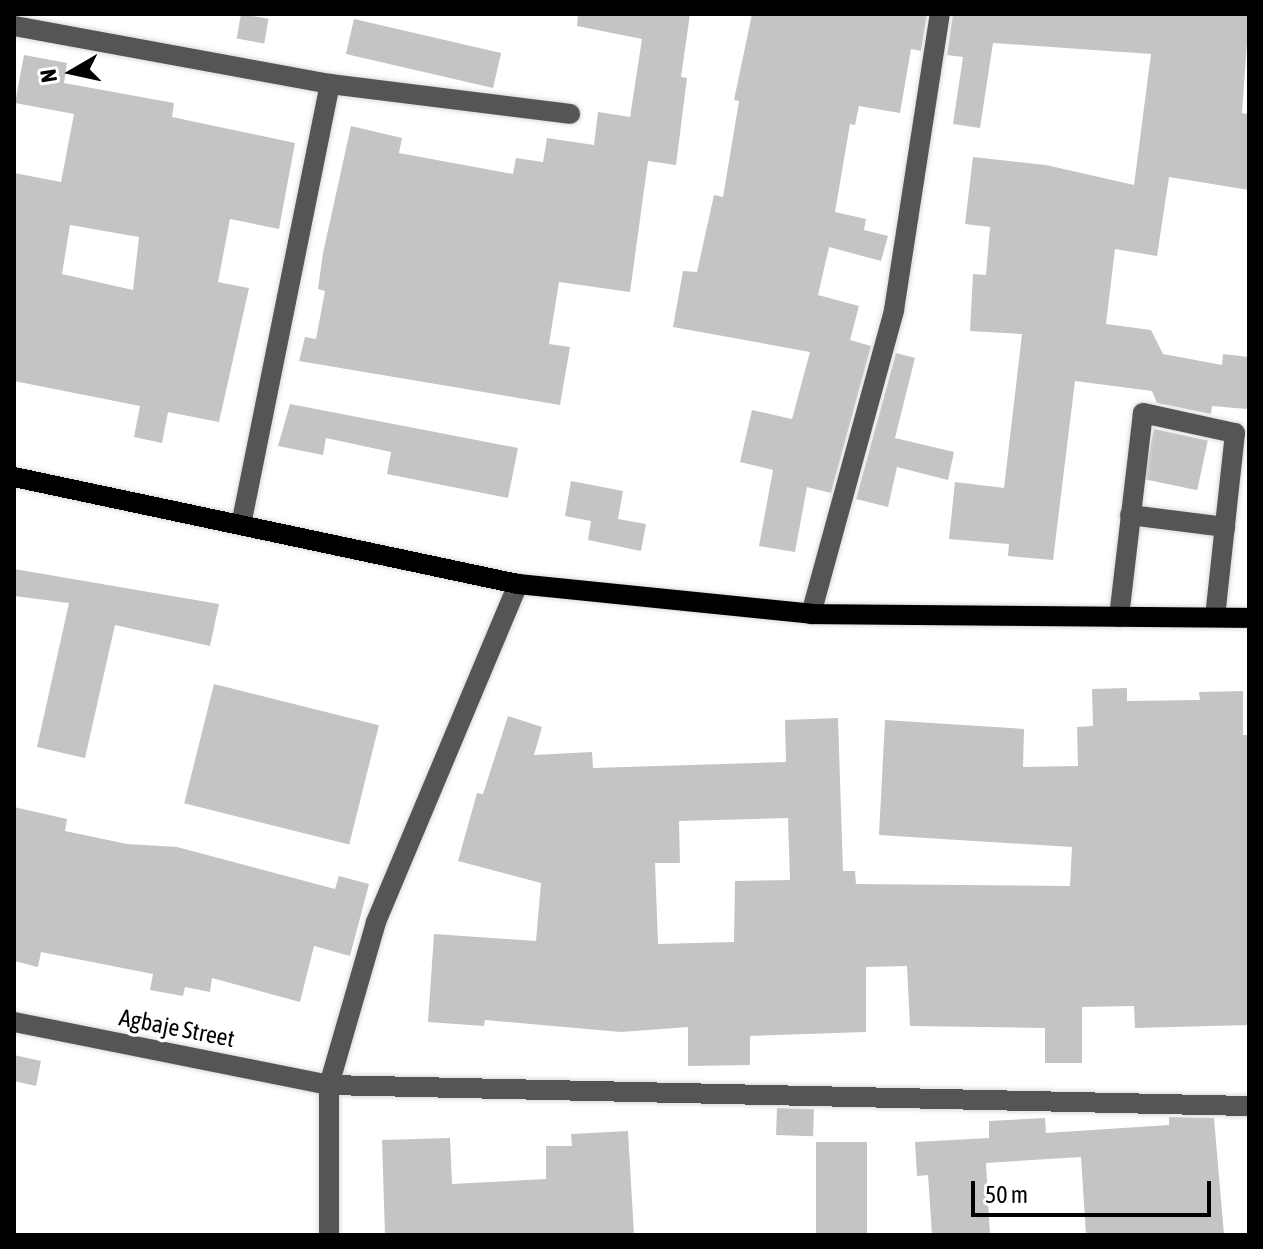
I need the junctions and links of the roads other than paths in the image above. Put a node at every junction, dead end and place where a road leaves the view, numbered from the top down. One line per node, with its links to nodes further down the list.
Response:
1 (940, 14): 10 (street)
2 (14, 26): 3 (street)
3 (330, 84): 4 (street); 7 (street)
4 (570, 114)
5 (14, 477): 7 (main road)
6 (1130, 515): 8 (street); 8 (street); 11 (street)
7 (241, 525): 9 (main road)
8 (1225, 527): 12 (street)
9 (518, 584): 10 (main road); 15 (street)
10 (811, 614): 11 (main road)
11 (1119, 617): 12 (main road)
12 (1215, 617): 13 (main road)
13 (1249, 618)
14 (14, 1022): 15 (street, Agbaje Street)
15 (329, 1085): 16 (street, Agbaje Street); 17 (street)
16 (1249, 1106)
17 (329, 1235)

